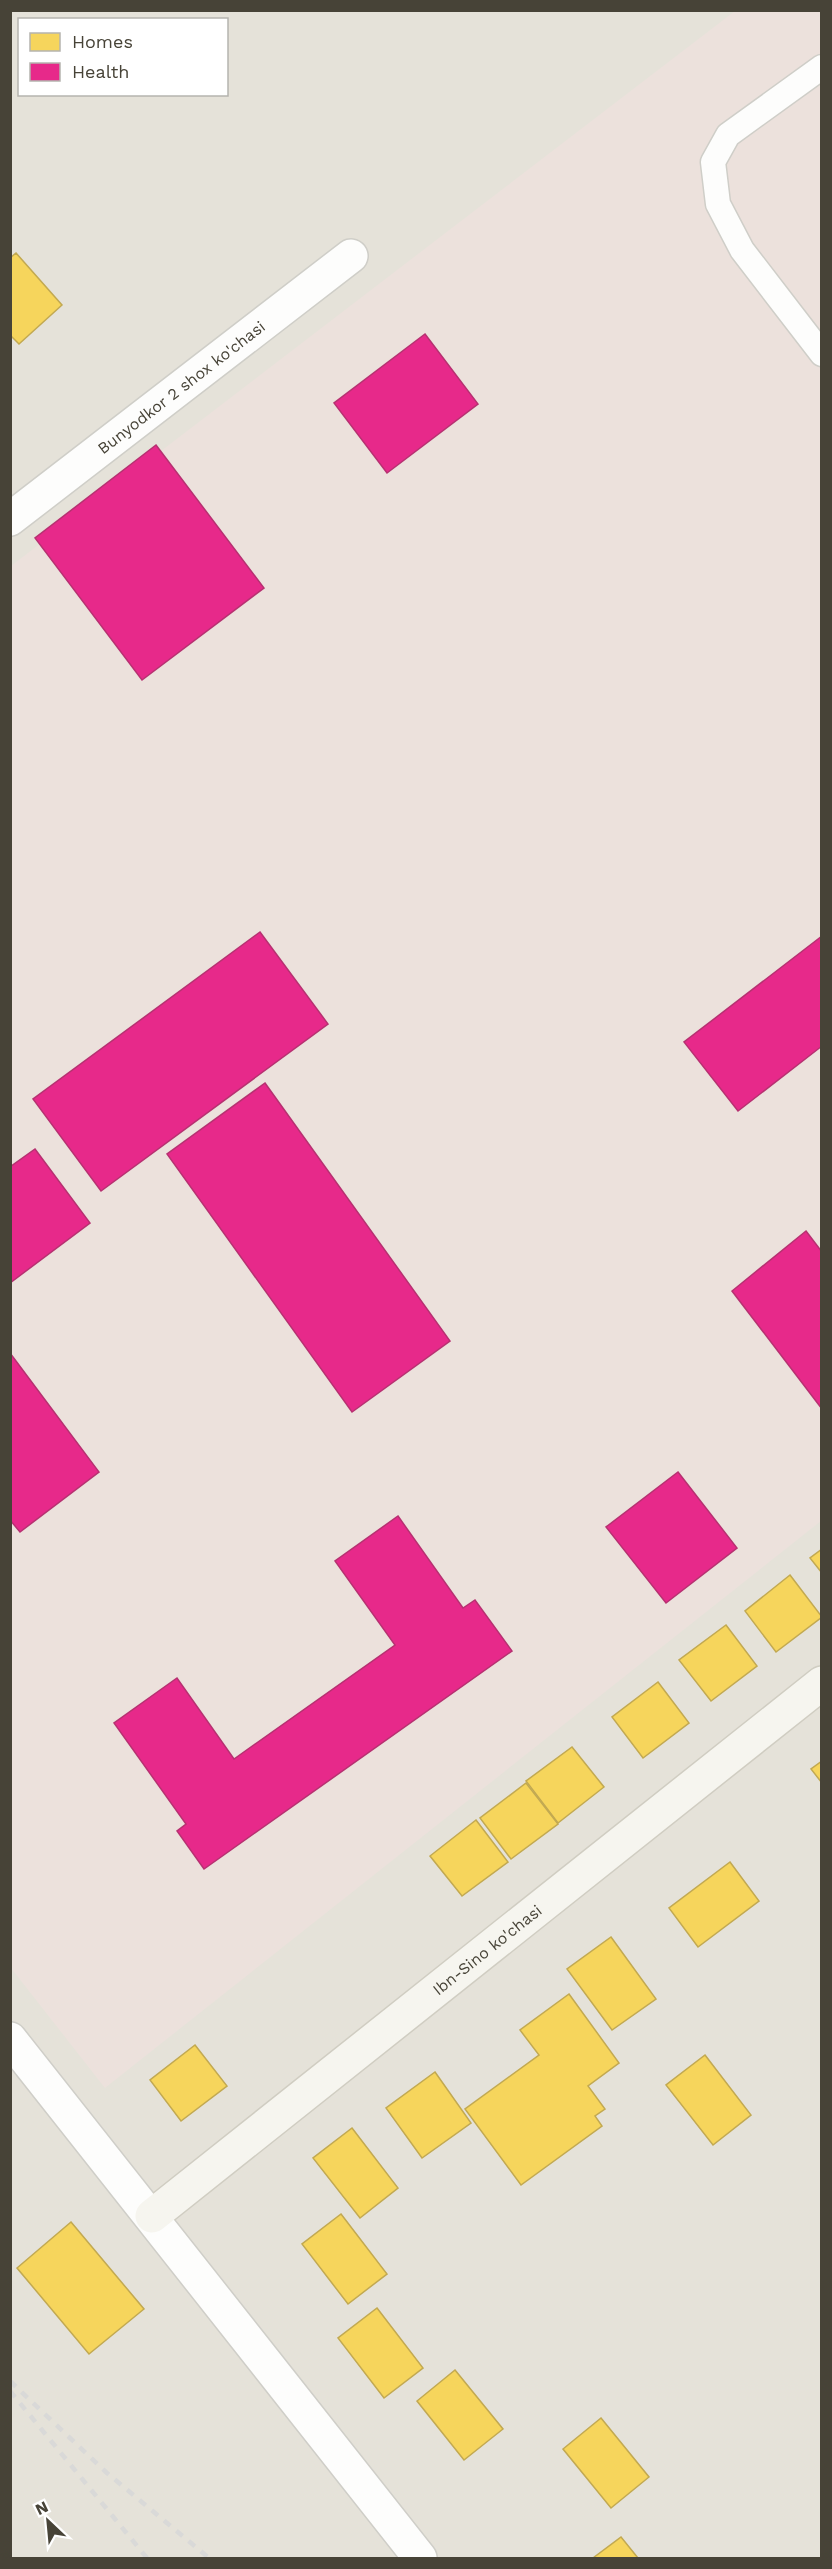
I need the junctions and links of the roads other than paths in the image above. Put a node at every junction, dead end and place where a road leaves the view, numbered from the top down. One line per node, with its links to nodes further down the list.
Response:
1 (822, 66): 3 (lane)
2 (351, 256): 4 (street, Bunyodkor 2 shox ko'chasi)
3 (822, 354)
4 (10, 519)
5 (822, 1683): 7 (main road, Ibn-Sino ko'chasi)
6 (10, 2039): 7 (street)
7 (152, 2216): 8 (street)
8 (420, 2559)

